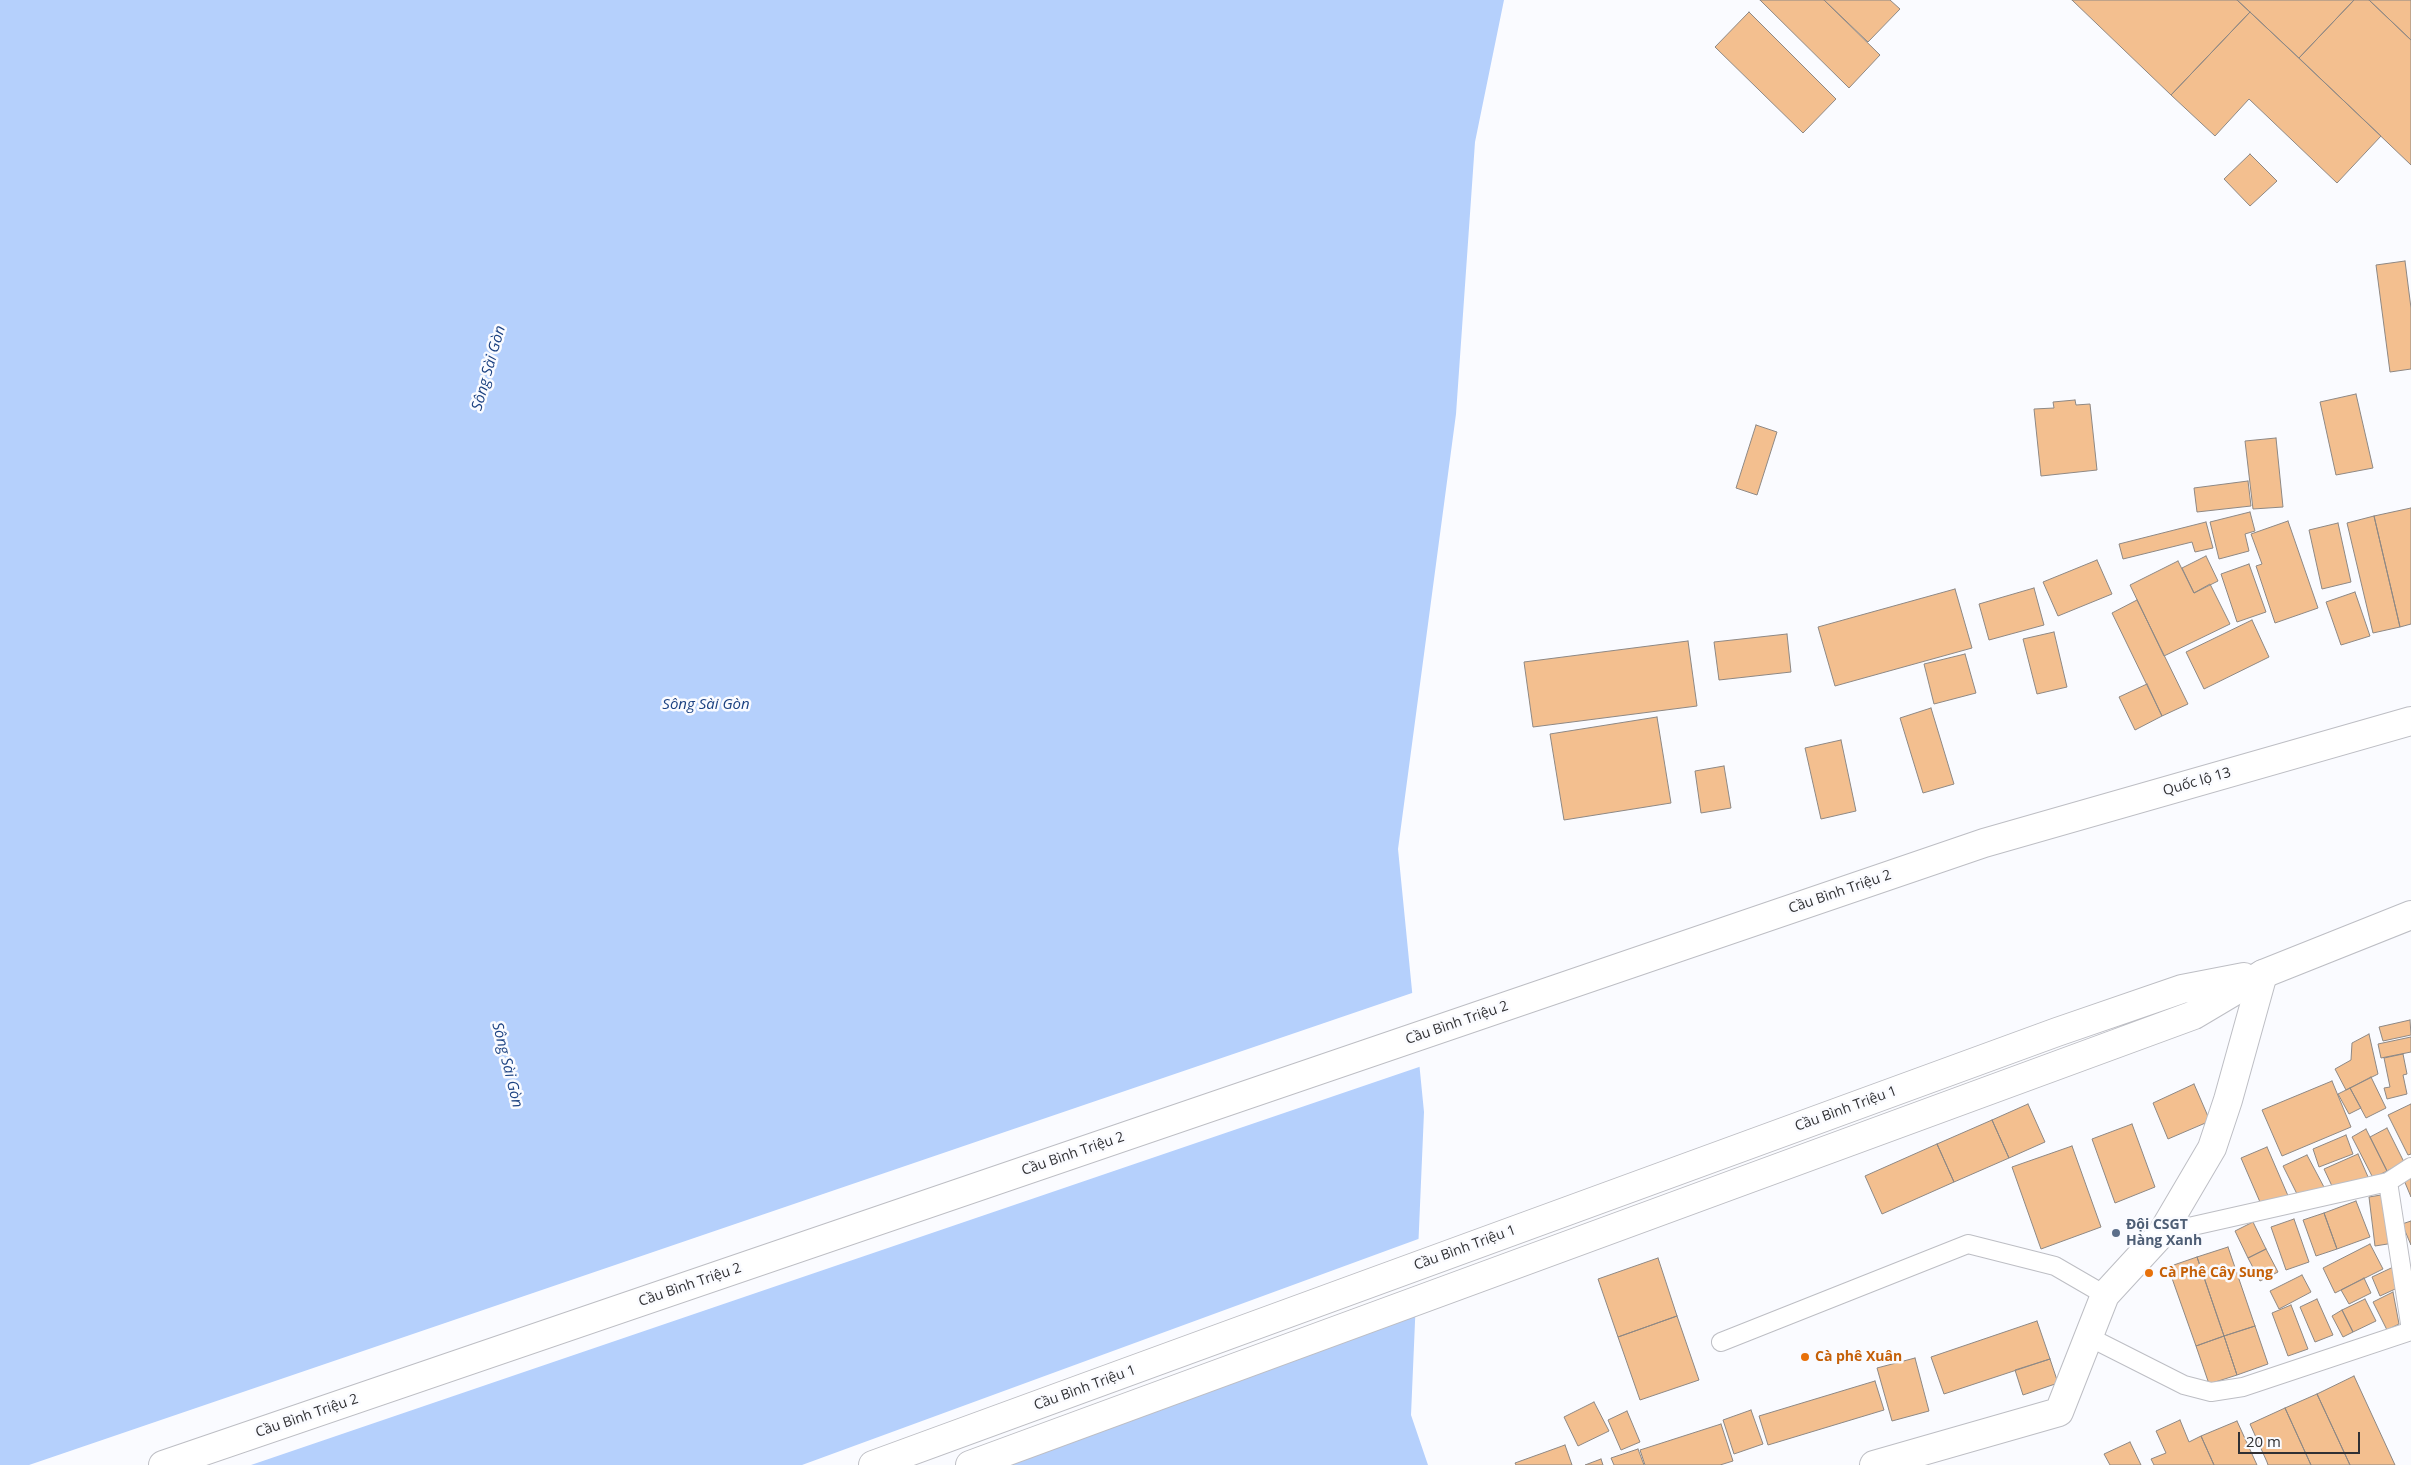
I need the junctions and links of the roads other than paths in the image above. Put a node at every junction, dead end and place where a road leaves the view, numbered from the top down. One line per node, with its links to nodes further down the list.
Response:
1 (2411, 721): 2 (main road, Quốc lộ 13)
2 (1984, 843): 12 (main road, Cầu Bình Triệu 2)
3 (2411, 915): 4 (main road)
4 (2263, 974): 7 (main road); 13 (main road, Cầu Bình Triệu 1); 14 (main road)
5 (2411, 1167): 6 (lane)
6 (2388, 1182): 7 (lane); 9 (lane)
7 (2162, 1233): 8 (main road)
8 (2105, 1295): 10 (main road); 11 (lane)
9 (2411, 1330): 10 (lane)
10 (2089, 1337): 15 (main road)
11 (1721, 1342)
12 (163, 1465)
13 (873, 1465)
14 (970, 1465)
15 (1874, 1465)

